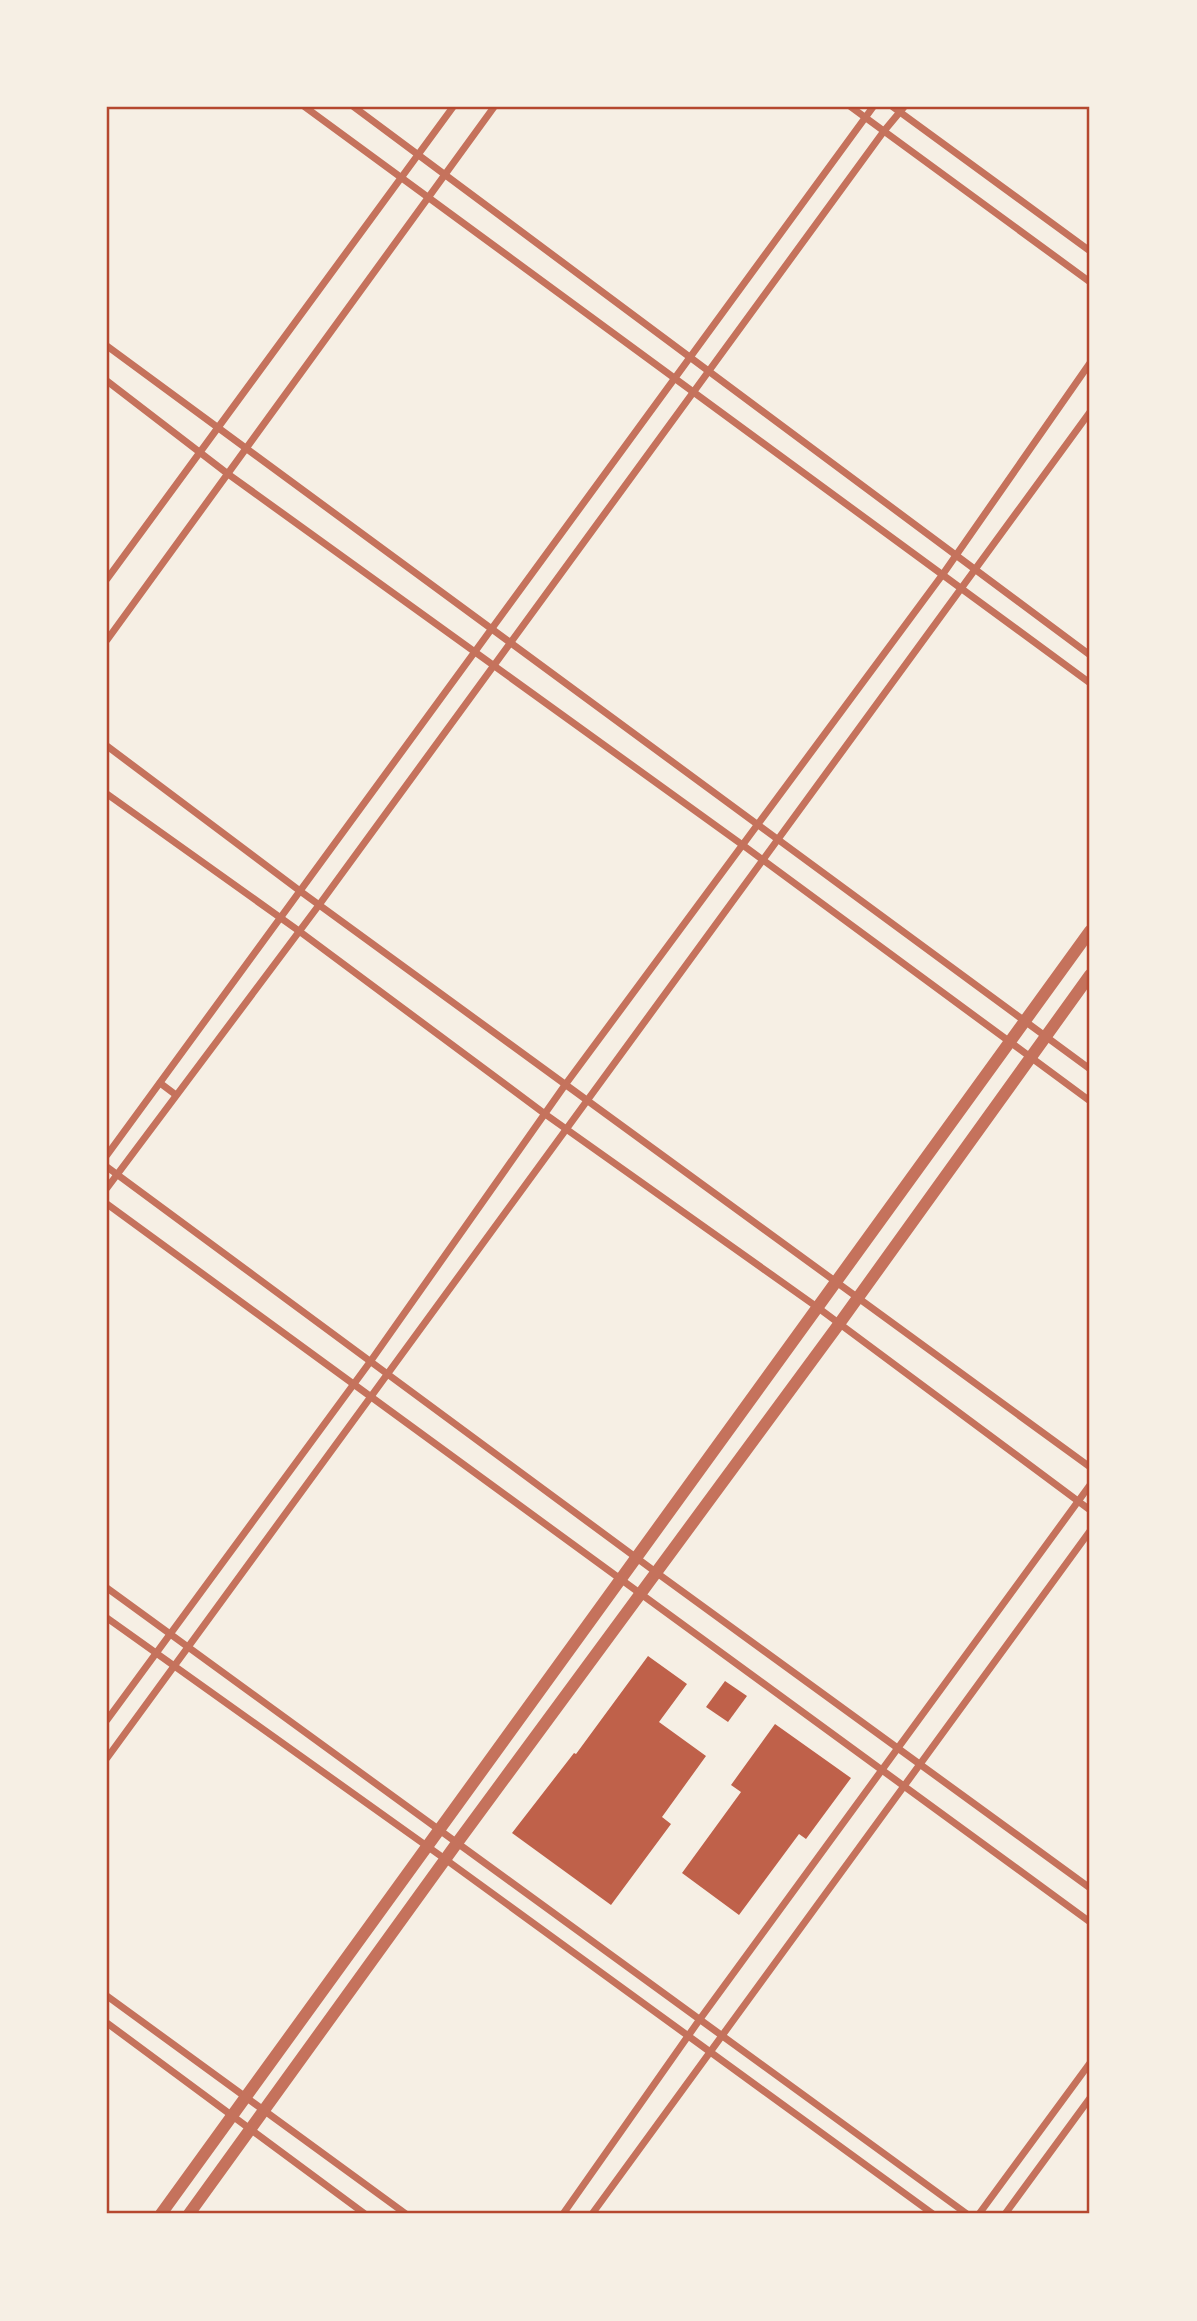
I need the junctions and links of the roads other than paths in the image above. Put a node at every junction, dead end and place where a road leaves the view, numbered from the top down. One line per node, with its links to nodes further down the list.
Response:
1 (305, 107): 12 (street)
2 (354, 107): 10 (street)
3 (453, 107): 10 (street)
4 (494, 107): 11 (street)
5 (851, 107): 8 (street)
6 (873, 107): 8 (street)
7 (899, 108): 9 (street); 14 (street)
8 (865, 117): 9 (street); 17 (street)
9 (884, 131): 15 (street); 19 (street)
10 (418, 154): 11 (street); 12 (street)
11 (446, 173): 13 (street); 17 (street)
12 (400, 178): 13 (street); 24 (street)
13 (428, 199): 20 (street); 25 (street)
14 (1090, 251)
15 (1090, 282)
16 (107, 346): 24 (street)
17 (690, 358): 19 (street); 20 (street)
18 (1090, 363): 28 (street)
19 (709, 372): 22 (street); 28 (street)
20 (674, 379): 22 (street); 33 (street)
21 (107, 381): 26 (street)
22 (694, 393): 30 (street); 35 (street)
23 (1090, 412): 29 (street)
24 (218, 428): 25 (street); 26 (street)
25 (246, 448): 27 (street); 33 (street)
26 (200, 452): 27 (street); 31 (street)
27 (228, 474): 34 (street); 36 (street)
28 (955, 554): 29 (street); 30 (street)
29 (975, 569): 32 (street); 37 (street)
30 (943, 574): 32 (street); 42 (street)
31 (107, 579)
32 (962, 588): 39 (street); 43 (street)
33 (491, 629): 35 (street); 36 (street)
34 (107, 640)
35 (510, 643): 38 (street); 42 (street)
36 (475, 652): 38 (street); 46 (street)
37 (1090, 655)
38 (493, 665): 44 (street); 47 (street)
39 (1090, 683)
40 (107, 746): 46 (street)
41 (107, 794): 48 (street)
42 (758, 824): 43 (street); 44 (street)
43 (778, 839): 45 (street); 52 (street)
44 (744, 846): 45 (street); 58 (street)
45 (763, 860): 54 (street); 60 (street)
46 (300, 891): 47 (street); 48 (street)
47 (319, 905): 49 (street); 58 (street)
48 (280, 918): 49 (street); 57 (street)
49 (299, 931): 59 (street); 62 (street)
50 (1090, 931): 52 (street)
51 (1090, 975): 53 (street)
52 (1024, 1021): 53 (street); 54 (street)
53 (1046, 1036): 55 (street); 56 (street)
54 (1009, 1041): 55 (street); 69 (street)
55 (1031, 1057): 61 (street); 70 (street)
56 (1090, 1069)
57 (160, 1083): 59 (street); 64 (street)
58 (565, 1085): 60 (street); 62 (street)
59 (176, 1095): 66 (street)
60 (587, 1101): 63 (street); 69 (street)
61 (1090, 1101)
62 (545, 1114): 63 (street); 73 (street)
63 (566, 1130): 71 (street); 74 (street)
64 (107, 1155)
65 (107, 1167): 66 (street)
66 (117, 1175): 67 (street); 73 (street)
67 (107, 1188)
68 (107, 1204): 75 (street)
69 (836, 1281): 70 (street); 71 (street)
70 (858, 1297): 72 (street); 77 (street)
71 (817, 1307): 72 (street); 82 (street)
72 (839, 1324): 79 (street); 83 (street)
73 (370, 1362): 74 (street); 75 (street)
74 (387, 1375): 76 (street); 82 (street)
75 (352, 1383): 76 (street); 88 (street)
76 (371, 1396): 84 (street); 89 (street)
77 (1090, 1467)
78 (1090, 1485): 79 (street)
79 (1079, 1501): 80 (street); 93 (street)
80 (1090, 1510)
81 (1090, 1531): 95 (street)
82 (636, 1558): 83 (street); 84 (street)
83 (657, 1573): 86 (street); 93 (street)
84 (622, 1578): 86 (street); 98 (street)
85 (107, 1588): 88 (street)
86 (642, 1593): 96 (street); 99 (street)
87 (107, 1618): 90 (street)
88 (169, 1634): 89 (street); 90 (street)
89 (187, 1648): 91 (street); 98 (street)
90 (155, 1654): 91 (street); 92 (street)
91 (174, 1667): 94 (street); 100 (street)
92 (107, 1720)
93 (898, 1748): 95 (street); 96 (street)
94 (107, 1758)
95 (920, 1764): 97 (street); 102 (street)
96 (883, 1769): 97 (street); 105 (street)
97 (904, 1785): 103 (street); 108 (street)
98 (439, 1830): 99 (street); 100 (street)
99 (457, 1843): 101 (street); 105 (street)
100 (427, 1846): 101 (street); 111 (street)
101 (445, 1859): 107 (street); 113 (street)
102 (1090, 1888)
103 (1090, 1922)
104 (107, 1996): 111 (street)
105 (700, 2019): 107 (street); 108 (street)
106 (107, 2023): 114 (street)
107 (688, 2036): 109 (street); 120 (street)
108 (722, 2036): 109 (street); 123 (street)
109 (710, 2052): 121 (street); 122 (street)
110 (1090, 2063): 124 (street)
111 (245, 2098): 113 (street); 114 (street)
112 (1090, 2098): 125 (street)
113 (263, 2111): 115 (street); 119 (street)
114 (232, 2115): 115 (street); 116 (street)
115 (251, 2129): 117 (street); 118 (street)
116 (161, 2214)
117 (189, 2214)
118 (365, 2214)
119 (406, 2214)
120 (563, 2214)
121 (592, 2214)
122 (933, 2214)
123 (967, 2214)
124 (979, 2214)
125 (1005, 2214)

